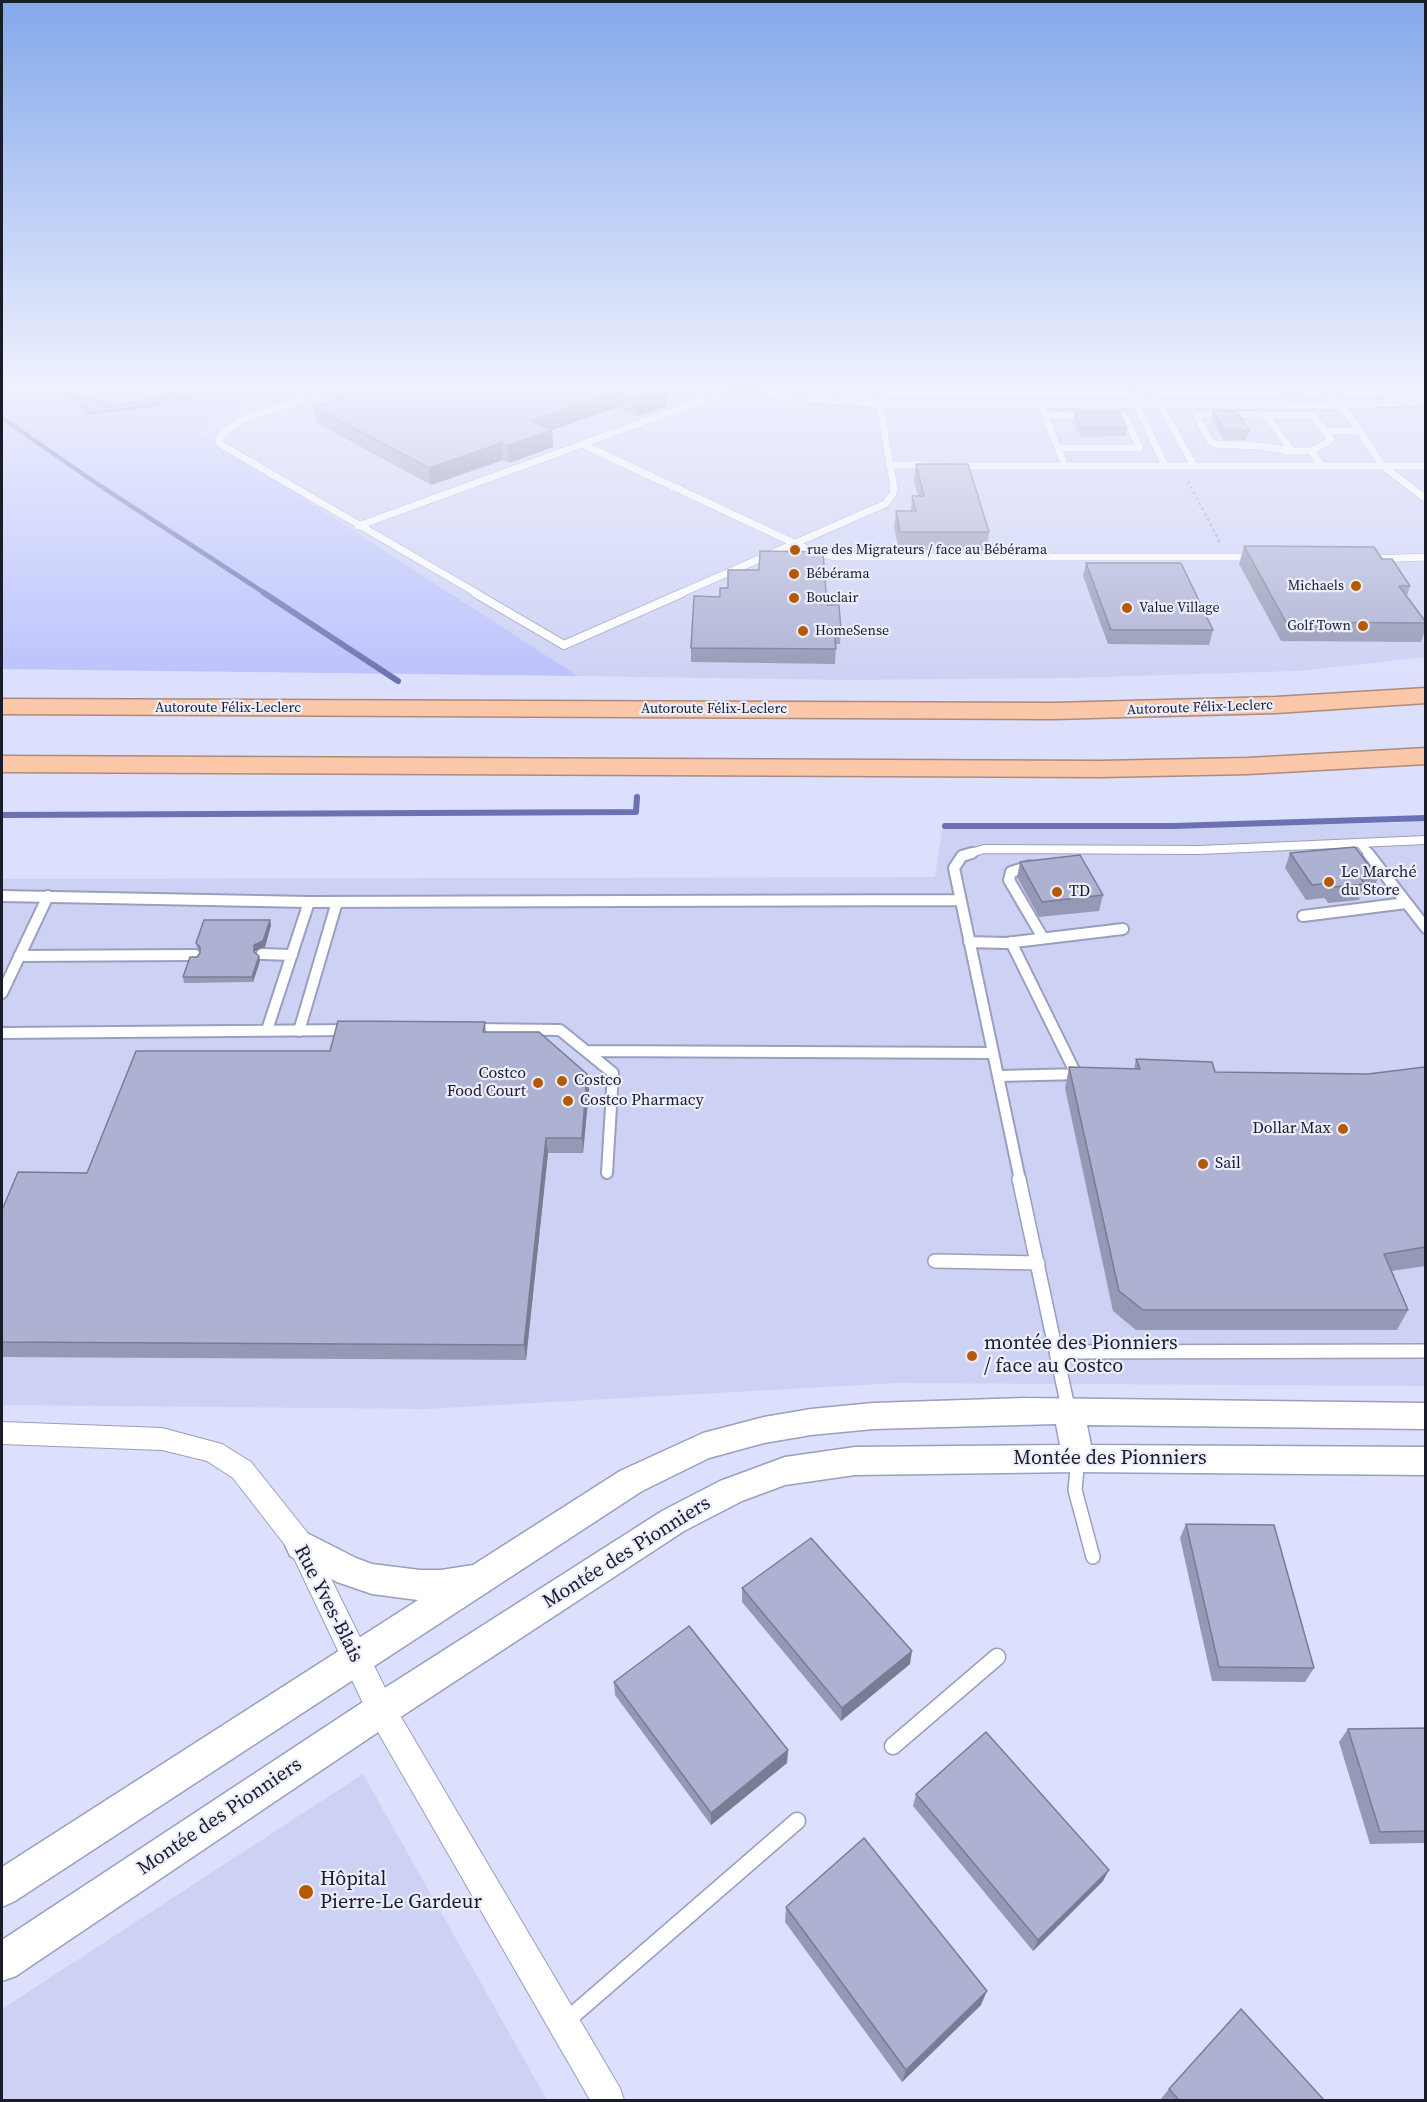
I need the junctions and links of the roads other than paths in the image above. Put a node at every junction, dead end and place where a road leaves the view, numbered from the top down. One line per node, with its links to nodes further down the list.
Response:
1 (288, 485): 7 (lane)
2 (470, 485): 7 (lane)
3 (670, 485): 8 (lane)
4 (894, 485): 8 (lane)
5 (1407, 485): 6 (lane)
6 (1425, 499)
7 (358, 526): 8 (lane)
8 (793, 543): 10 (lane)
9 (1425, 556): 11 (lane)
10 (1263, 557)
11 (1371, 559)
12 (1425, 695): 13 (highway, Autoroute Félix-Leclerc)
13 (2, 707)
14 (1425, 756): 15 (highway)
15 (2, 764)
16 (1425, 840): 17 (lane)
17 (1360, 843): 21 (lane); 24 (lane)
18 (1044, 864): 28 (lane)
19 (2, 896): 20 (lane)
20 (48, 896): 22 (lane); 34 (lane)
21 (960, 900): 23 (lane); 29 (lane)
22 (309, 902): 23 (lane); 33 (lane)
23 (337, 902): 39 (lane)
24 (1406, 903): 25 (lane); 26 (lane)
25 (1303, 916)
26 (1425, 928)
27 (1123, 929): 28 (lane)
28 (1043, 938): 30 (lane)
29 (969, 942): 30 (lane); 42 (lane)
30 (1011, 942): 44 (lane)
31 (195, 954): 34 (lane)
32 (262, 954): 33 (lane)
33 (292, 955): 38 (lane)
34 (19, 956): 35 (lane)
35 (2, 993)
36 (358, 1029): 39 (lane)
37 (461, 1029): 41 (lane)
38 (267, 1030): 39 (lane); 40 (lane)
39 (299, 1031)
40 (2, 1033)
41 (587, 1051): 42 (lane); 46 (lane)
42 (993, 1053): 45 (lane)
43 (1098, 1073): 44 (lane)
44 (1076, 1074): 45 (lane)
45 (998, 1076): 48 (lane)
46 (608, 1173)
47 (934, 1261): 48 (lane)
48 (1038, 1263): 50 (lane)
49 (1425, 1351): 50 (lane)
50 (1058, 1352): 51 (lane)
51 (1070, 1412): 52 (street); 54 (street); 58 (street)
52 (1425, 1416)
53 (2, 1433): 56 (street, Rue Yves-Blais)
54 (1078, 1458): 55 (street, Montée des Pionniers); 57 (lane); 61 (street, Montée des Pionniers)
55 (1425, 1461)
56 (301, 1545): 58 (street); 60 (street, Rue Yves-Blais)
57 (1093, 1557)
58 (492, 1571): 60 (street)
59 (997, 1657): 62 (lane)
60 (356, 1660): 61 (street, Rue Yves-Blais); 64 (street)
61 (381, 1710): 65 (street, Montée des Pionniers); 66 (street, Rue Yves-Blais)
62 (893, 1746)
63 (797, 1821): 66 (lane)
64 (2, 1888)
65 (2, 1962)
66 (563, 2023): 67 (street, Rue Yves-Blais)
67 (608, 2100)

